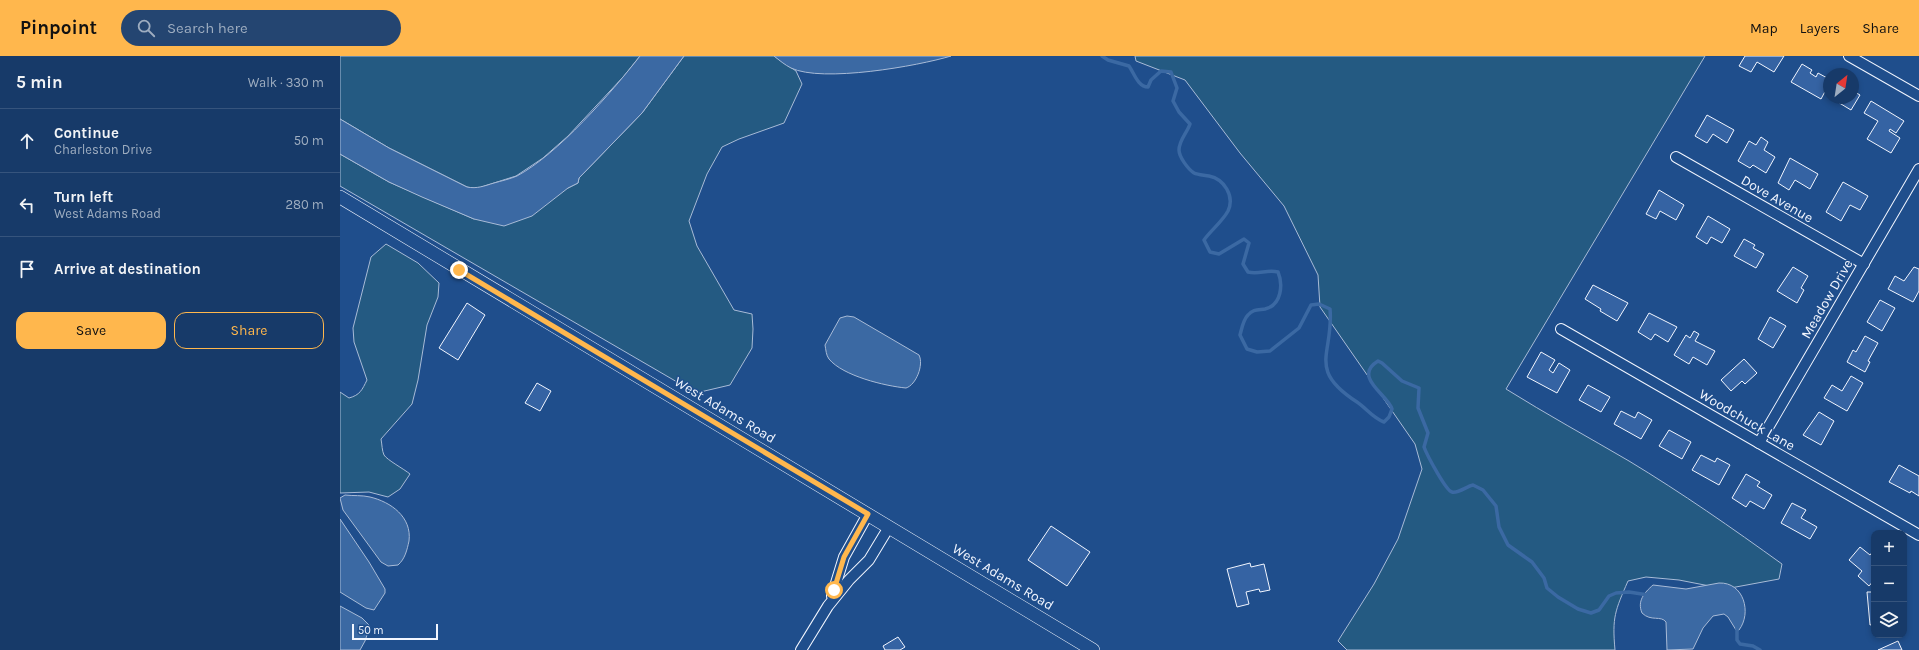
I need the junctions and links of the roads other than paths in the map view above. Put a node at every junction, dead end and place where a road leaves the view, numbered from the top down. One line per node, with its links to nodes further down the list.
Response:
1 (1849, 56): 2 (street)
2 (1919, 96)
3 (1676, 157): 6 (street, Dove Avenue)
4 (1919, 169): 6 (street, Meadow Drive)
5 (340, 197): 9 (street, West Adams Road)
6 (1864, 264): 8 (street, Meadow Drive)
7 (1561, 329): 8 (street, Woodchuck Lane)
8 (1759, 443): 11 (street, Woodchuck Lane)
9 (868, 514): 10 (street, West Adams Road); 12 (street)
10 (889, 526): 12 (street); 14 (street, West Adams Road)
11 (1919, 535)
12 (828, 606): 13 (street)
13 (801, 650)
14 (1093, 650)

